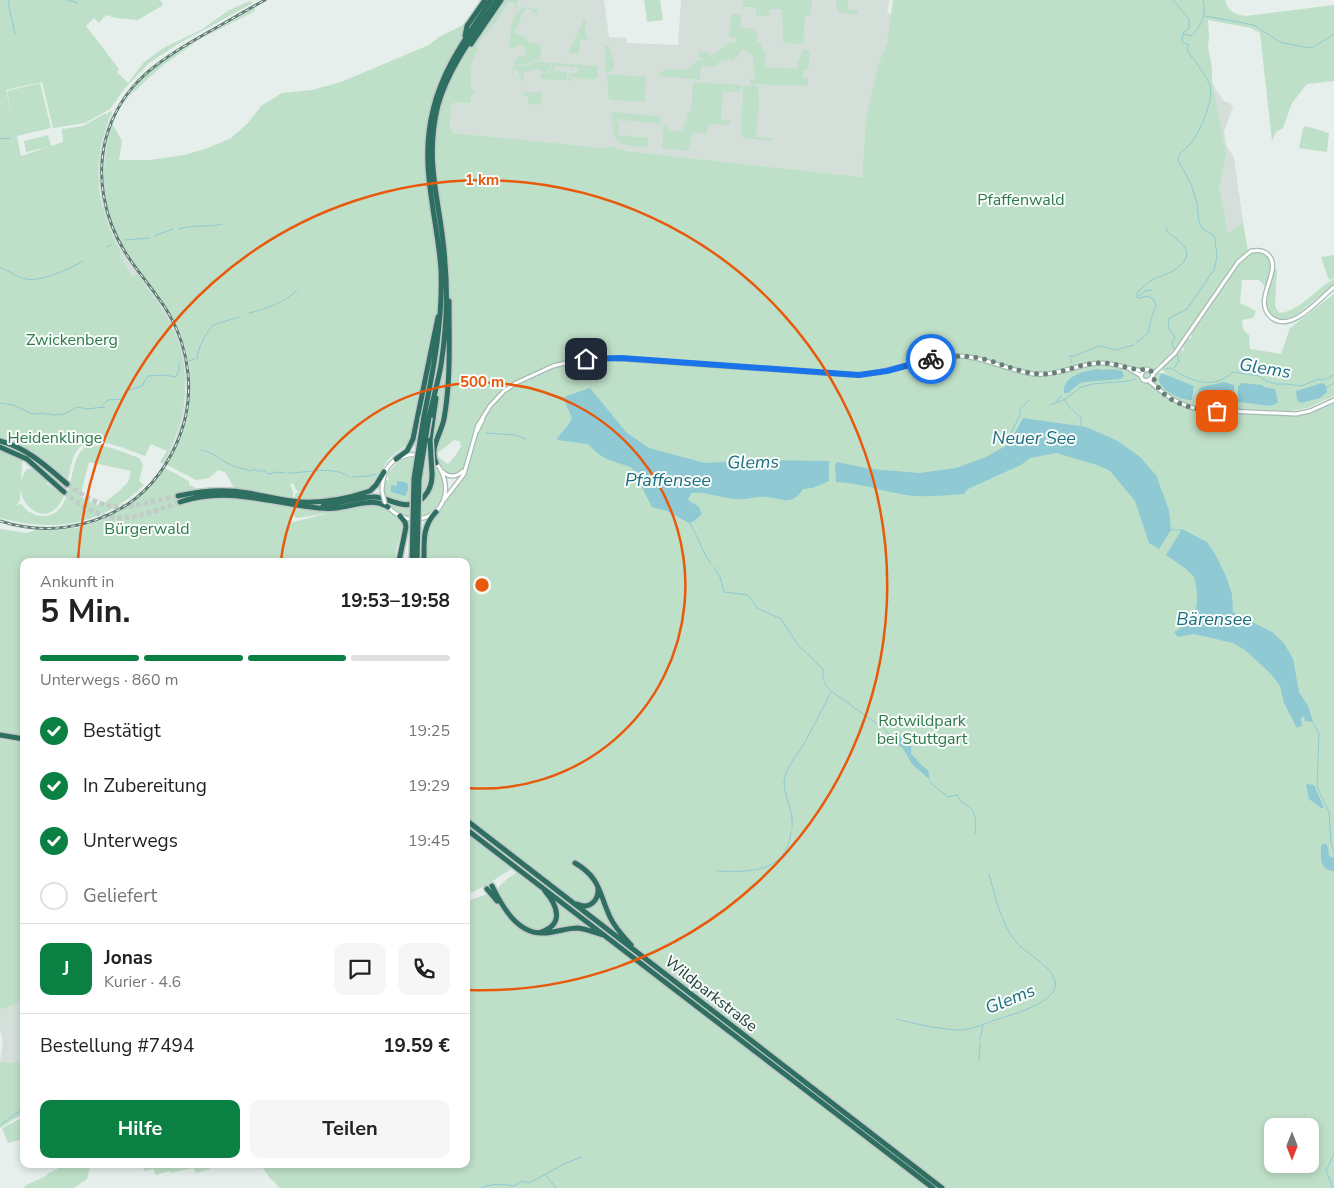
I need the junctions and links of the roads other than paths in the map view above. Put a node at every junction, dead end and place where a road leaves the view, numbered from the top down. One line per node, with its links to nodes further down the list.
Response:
1 (486, 0): 5 (highway)
2 (491, 0): 5 (highway)
3 (497, 0): 6 (highway)
4 (501, 0): 6 (highway)
5 (464, 39): 9 (highway)
6 (462, 53): 7 (highway)
7 (446, 278): 15 (highway); 22 (highway)
8 (1334, 287): 12 (main road)
9 (441, 294): 18 (highway); 21 (highway)
10 (1122, 366): 11 (main road); 13 (main road); 23 (main road)
11 (1142, 371): 12 (main road); 13 (main road)
12 (1152, 374): 14 (main road); 16 (main road)
13 (1141, 376): 14 (main road)
14 (1149, 381): 16 (main road)
15 (437, 386): 18 (highway); 32 (highway, bridge)
16 (1158, 389): 17 (main road)
17 (1334, 400)
18 (427, 416): 36 (highway, bridge); 37 (highway, bridge)
19 (0, 441): 26 (highway)
20 (0, 447): 27 (highway)
21 (396, 459): 22 (main road); 25 (main road)
22 (436, 463): 24 (main road)
23 (466, 469): 24 (main road); 29 (main road)
24 (442, 471): 29 (main road)
25 (384, 472): 28 (highway); 31 (main road, bridge)
26 (67, 484)
27 (64, 492)
28 (178, 496)
29 (444, 500): 33 (main road)
30 (180, 502): 32 (highway)
31 (387, 505): 32 (highway); 34 (main road)
32 (310, 507)
33 (436, 512): 34 (main road); 38 (highway)
34 (400, 516): 35 (highway)
35 (399, 558)
36 (412, 558)
37 (417, 558)
38 (424, 558)
39 (0, 736): 40 (highway)
40 (20, 739)
41 (470, 823): 47 (highway, Wildparkstraße)
42 (470, 832): 45 (highway, Wildparkstraße)
43 (575, 863): 44 (highway)
44 (596, 883): 47 (highway); 50 (highway)
45 (542, 887): 48 (highway); 49 (highway, Wildparkstraße)
46 (490, 888): 48 (highway)
47 (561, 894): 50 (highway, Wildparkstraße)
48 (536, 933): 49 (highway)
49 (607, 935): 51 (highway, Wildparkstraße)
50 (638, 953): 51 (highway, Wildparkstraße)
51 (811, 1090): 52 (highway, Wildparkstraße)
52 (820, 1097): 53 (highway, Wildparkstraße); 54 (highway, Wildparkstraße)
53 (933, 1188)
54 (942, 1188)

